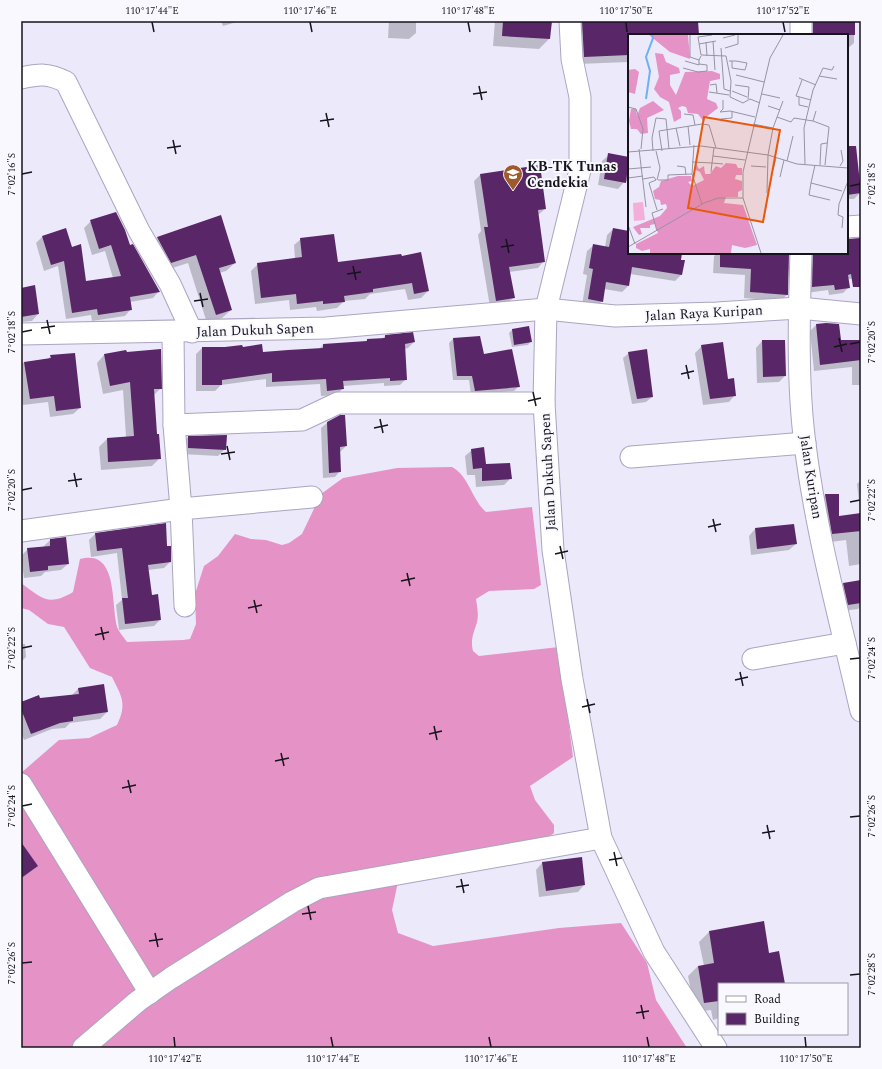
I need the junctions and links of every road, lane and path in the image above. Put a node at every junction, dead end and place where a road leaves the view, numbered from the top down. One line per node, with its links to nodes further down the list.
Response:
1 (570, 21): 9 (street)
2 (801, 21): 3 (street)
3 (801, 34)
4 (21, 78): 11 (street)
5 (848, 226): 6 (street)
6 (861, 226)
7 (801, 254): 8 (street, Jalan Kuripan)
8 (800, 308): 9 (street, Jalan Raya Kuripan); 10 (street, Jalan Raya Kuripan); 15 (street, Jalan Kuripan)
9 (546, 309): 11 (street, Jalan Dukuh Sapen); 13 (street, Jalan Dukuh Sapen)
10 (861, 314)
11 (182, 332): 12 (street, Jalan Dukuh Sapen); 14 (street)
12 (21, 334)
13 (544, 403): 14 (street); 25 (street, Jalan Dukuh Sapen)
14 (174, 424): 18 (street)
15 (805, 443): 16 (street); 21 (street, Jalan Kuripan)
16 (631, 457)
17 (312, 497): 18 (street)
18 (181, 509): 19 (street); 20 (street)
19 (21, 531)
20 (185, 606)
21 (845, 643): 22 (street); 23 (street, Jalan Kuripan)
22 (753, 659)
23 (861, 711)
24 (21, 784): 26 (street)
25 (601, 838): 26 (street); 28 (street, Jalan Dukuh Sapen)
26 (144, 997): 27 (street)
27 (83, 1048)
28 (716, 1048)

